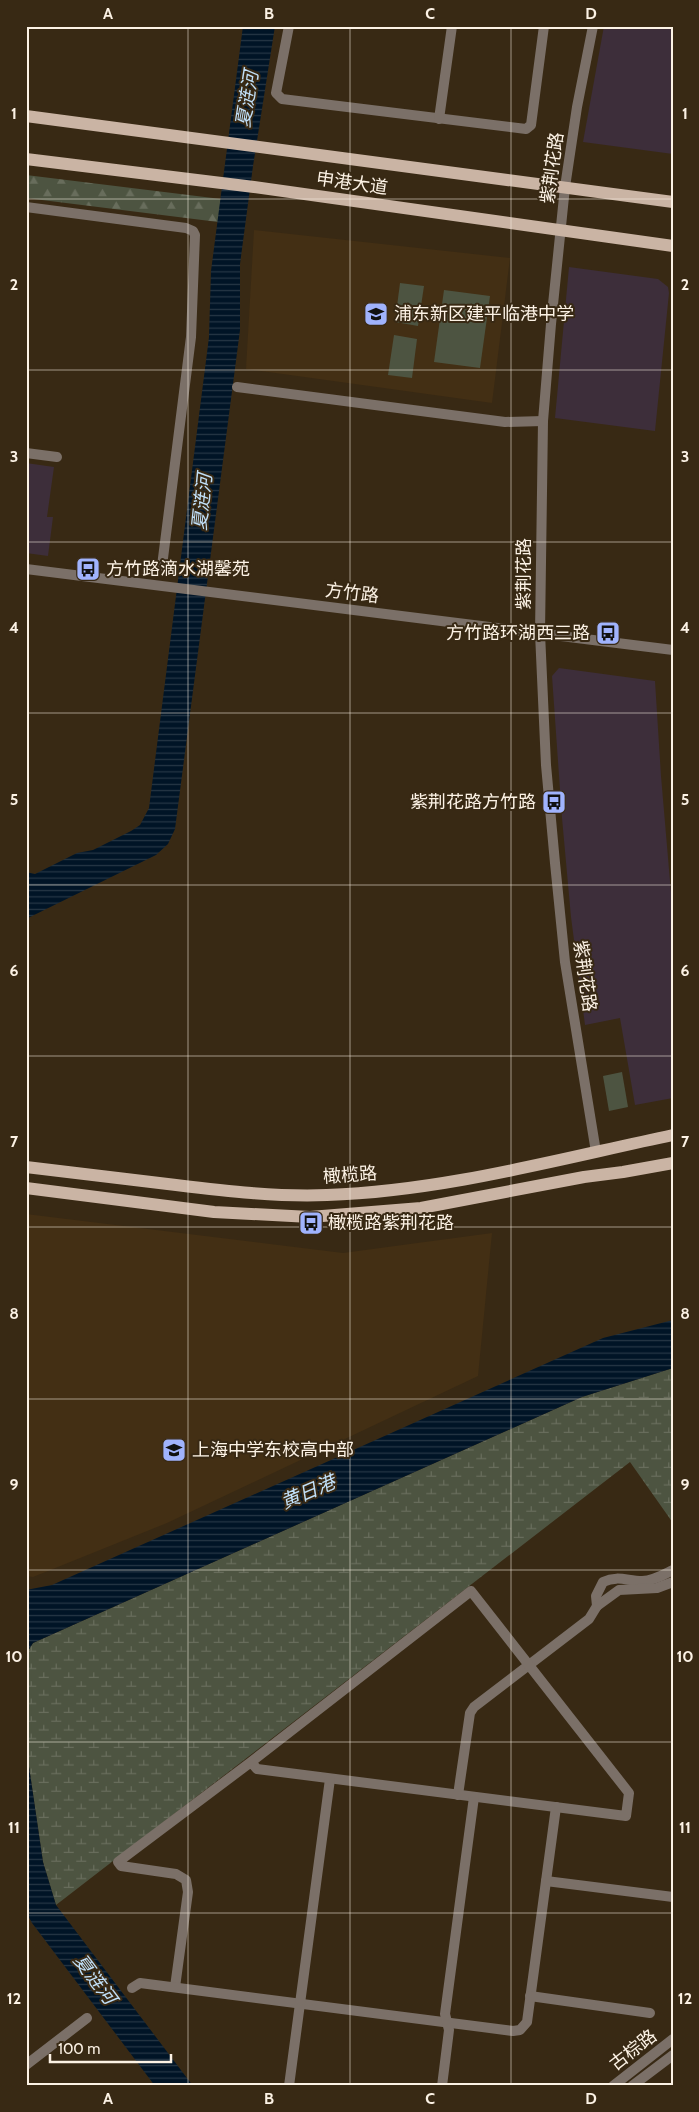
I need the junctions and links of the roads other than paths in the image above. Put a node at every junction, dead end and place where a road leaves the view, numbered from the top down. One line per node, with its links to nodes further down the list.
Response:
1 (289, 26): 6 (street)
2 (452, 26): 6 (street)
3 (544, 26): 6 (street)
4 (593, 26): 8 (street, 紫荆花路)
5 (26, 116): 8 (main road, 申港大道)
6 (439, 119)
7 (26, 159): 11 (main road, 申港大道)
8 (565, 187): 9 (main road, 申港大道); 11 (street, 紫荆花路)
9 (673, 202)
10 (26, 207): 17 (street)
11 (561, 229): 12 (main road, 申港大道); 14 (street, 紫荆花路)
12 (673, 246)
13 (238, 387): 14 (street)
14 (543, 420): 19 (street, 紫荆花路)
15 (26, 453): 16 (street)
16 (58, 457)
17 (162, 566)
18 (26, 569): 19 (street, 方竹路)
19 (540, 633): 20 (street, 方竹路); 22 (street, 紫荆花路)
20 (673, 650)
21 (673, 1135): 22 (main road, 橄榄路)
22 (596, 1152): 24 (main road, 橄榄路)
23 (673, 1163): 25 (main road)
24 (26, 1167)
25 (26, 1188)
26 (673, 1570): 28 (street)
27 (673, 1582): 28 (street)
28 (597, 1606): 29 (street)
29 (528, 1664): 30 (street); 32 (street); 34 (street)
30 (251, 1762): 31 (street); 38 (street)
31 (330, 1779): 32 (street); 40 (street)
32 (458, 1795): 33 (street)
33 (474, 1797): 34 (street); 43 (street)
34 (556, 1807): 35 (street)
35 (546, 1881): 36 (street); 39 (street)
36 (673, 1897)
37 (132, 1988): 38 (street)
38 (176, 1988): 40 (street)
39 (530, 1996): 41 (street); 43 (street)
40 (300, 2003): 43 (street); 47 (street)
41 (650, 2013)
42 (87, 2018): 46 (street)
43 (447, 2022): 48 (street)
44 (673, 2039): 49 (street, 古棕路)
45 (673, 2055): 50 (street, 古棕路)
46 (26, 2066)
47 (289, 2086)
48 (442, 2086)
49 (613, 2086)
50 (632, 2086)

